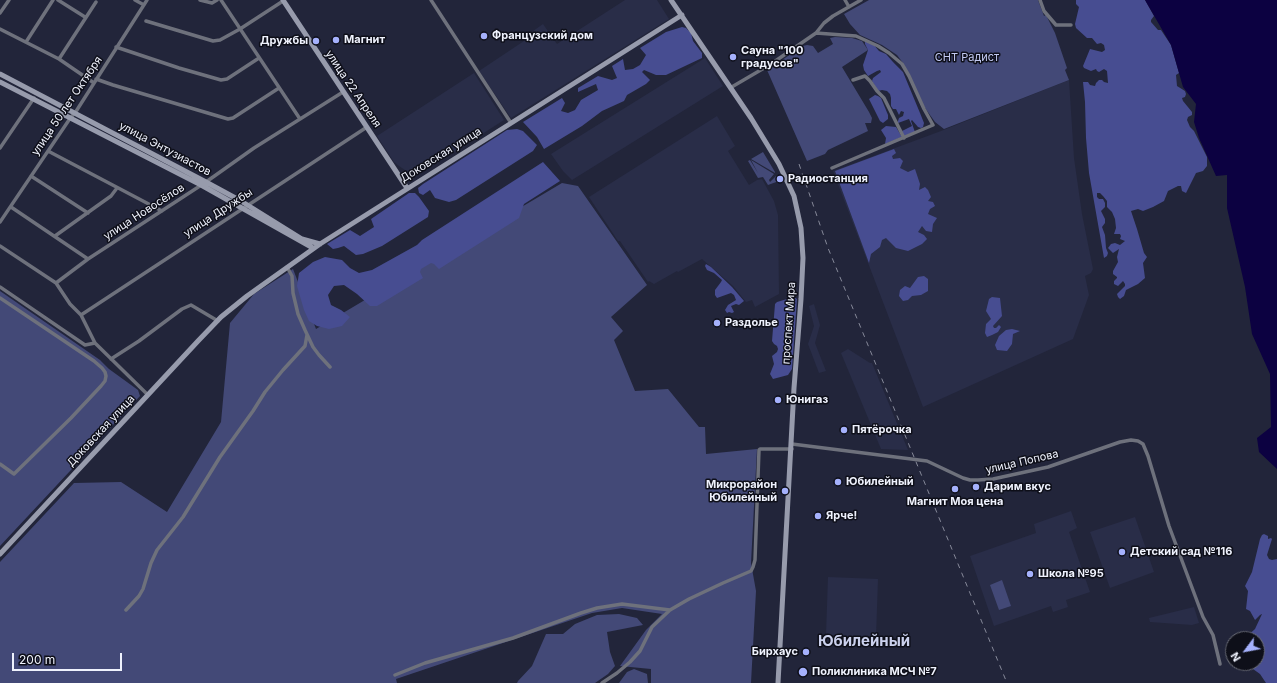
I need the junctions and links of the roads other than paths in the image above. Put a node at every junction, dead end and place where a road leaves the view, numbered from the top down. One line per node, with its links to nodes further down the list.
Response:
1 (9, 0): 18 (street)
2 (53, 0): 26 (street)
3 (58, 0): 20 (street)
4 (135, 0): 16 (street)
5 (147, 0): 16 (street, улица 50 лет Октября)
6 (200, 0): 7 (street)
7 (217, 0)
8 (221, 0): 24 (street)
9 (283, 0): 24 (street); 36 (main road, улица 22 Апреля)
10 (431, 0): 41 (street)
11 (671, 0): 19 (main road, проспект Мира)
12 (844, 0): 17 (street)
13 (861, 0): 17 (street)
14 (1040, 0): 22 (street)
15 (96, 2): 20 (street)
16 (144, 5): 27 (street, улица 50 лет Октября)
17 (849, 7): 25 (street)
18 (0, 13)
19 (682, 15): 35 (main road, проспект Мира); 41 (main road, Доковская улица)
20 (85, 17): 29 (street)
21 (146, 21): 24 (street)
22 (1071, 25)
23 (0, 29): 26 (street)
24 (240, 29): 28 (street)
25 (816, 33): 35 (street); 43 (street)
26 (26, 42): 29 (street)
27 (116, 47): 28 (street); 32 (street, улица 50 лет Октября)
28 (260, 58): 34 (street)
29 (59, 59): 32 (street)
30 (0, 74): 37 (main road, улица Энтузиастов)
31 (853, 80): 43 (street)
32 (95, 81): 34 (street); 39 (street, улица 50 лет Октября)
33 (0, 82): 38 (main road, улица Энтузиастов)
34 (279, 88): 40 (street)
35 (730, 88): 72 (main road, проспект Мира)
36 (343, 92): 40 (street, улица Новосёлов); 42 (main road, улица 22 Апреля)
37 (37, 94): 38 (street); 39 (main road, улица Энтузиастов)
38 (33, 99): 39 (main road, улица Энтузиастов); 44 (street)
39 (72, 115): 45 (street, улица 50 лет Октября); 48 (main road, улица Энтузиастов)
40 (300, 120): 48 (street, улица Новосёлов)
41 (511, 123): 50 (main road, Доковская улица)
42 (367, 128): 50 (main road, улица 22 Апреля); 52 (street, улица Дружбы)
43 (904, 138): 46 (street)
44 (0, 148)
45 (48, 151): 47 (street, улица 50 лет Октября); 49 (street)
46 (832, 168)
47 (31, 176): 51 (street, улица 50 лет Октября); 54 (street)
48 (204, 184): 52 (main road, улица Энтузиастов); 53 (street, улица Новосёлов)
49 (117, 188): 53 (street); 54 (street)
50 (407, 188): 57 (main road, Доковская улица)
51 (11, 207): 55 (street, улица 50 лет Октября); 56 (street)
52 (244, 207): 57 (main road, улица Энтузиастов); 59 (main road, улица Энтузиастов); 65 (street, улица Дружбы)
53 (162, 211): 60 (street, улица Новосёлов)
54 (88, 213): 56 (street)
55 (0, 222)
56 (55, 236): 60 (street)
57 (320, 244): 59 (main road, Доковская улица)
58 (0, 246): 62 (street)
59 (313, 248): 61 (main road, Доковская улица)
60 (88, 259): 62 (street, улица Новосёлов)
61 (287, 266): 66 (main road, Доковская улица); 67 (street)
62 (56, 283): 65 (street)
63 (0, 287): 68 (street)
64 (0, 298): 73 (street)
65 (80, 315): 68 (street)
66 (218, 321): 69 (street); 71 (main road, Доковская улица)
67 (307, 335): 70 (street); 75 (street)
68 (95, 343): 69 (street)
69 (111, 359): 71 (street)
70 (330, 367)
71 (148, 395): 74 (main road, Доковская улица)
72 (792, 447): 76 (street, улица Попова); 77 (street, улица Попова); 80 (main road, проспект Мира)
73 (0, 464)
74 (0, 554)
75 (126, 610)
76 (670, 610): 78 (street); 79 (street)
77 (1220, 664)
78 (395, 675)
79 (602, 683)
80 (778, 683)

